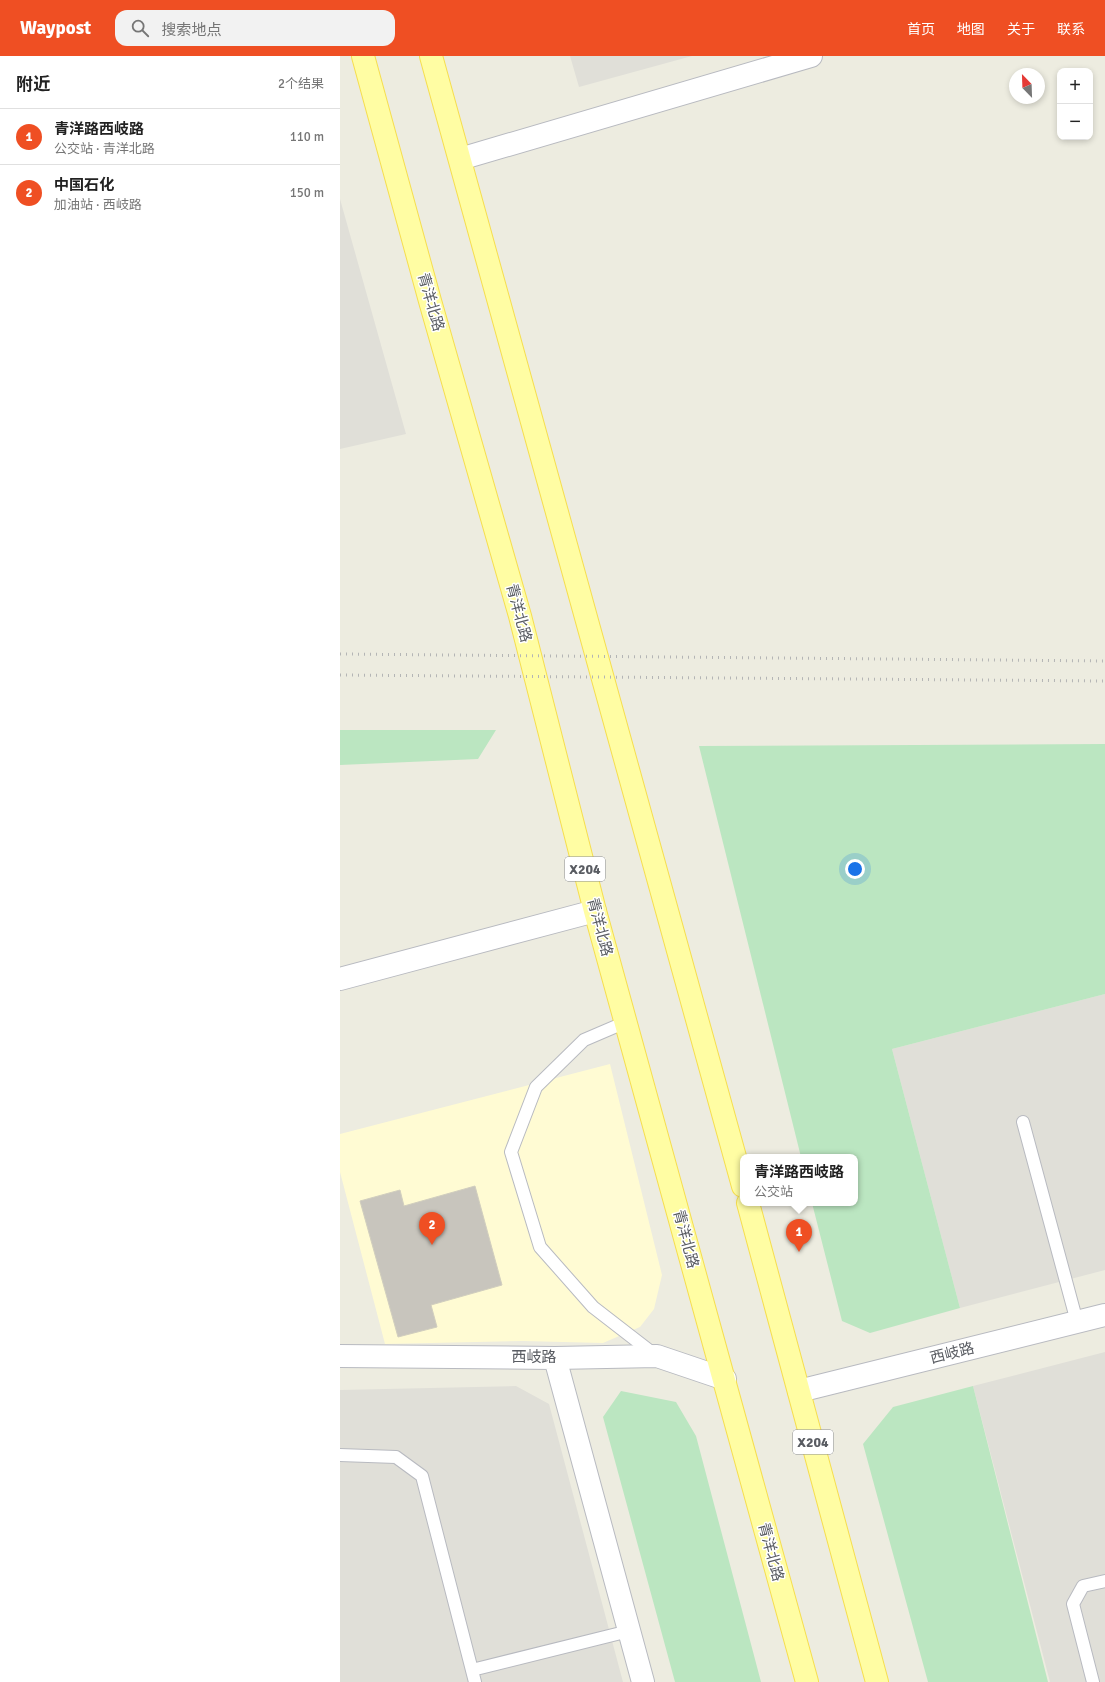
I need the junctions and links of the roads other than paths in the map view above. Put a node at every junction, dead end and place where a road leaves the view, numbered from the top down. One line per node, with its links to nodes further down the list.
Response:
1 (363, 56): 5 (main road, 青洋北路 / X204)
2 (431, 56): 4 (main road)
3 (811, 56): 4 (street)
4 (460, 159): 9 (main road)
5 (595, 911): 6 (street); 7 (main road, 青洋北路 / X204)
6 (340, 979)
7 (626, 1022): 14 (lane); 16 (main road, 青洋北路 / X204)
8 (1022, 1122): 12 (lane)
9 (740, 1175)
10 (749, 1206): 17 (main road, X204)
11 (1105, 1315): 12 (street, 西岐路)
12 (1078, 1322): 17 (street, 西岐路)
13 (340, 1356): 15 (street, 西岐路)
14 (657, 1356): 15 (street, 西岐路); 16 (street, 西岐路)
15 (555, 1358): 20 (street)
16 (725, 1379): 23 (main road, 青洋北路 / X204)
17 (799, 1391): 24 (main road, X204)
18 (340, 1454): 21 (lane)
19 (1105, 1581): 25 (lane)
20 (629, 1631): 21 (lane); 22 (street)
21 (474, 1676)
22 (643, 1682)
23 (807, 1682)
24 (877, 1682)
25 (1093, 1682)

